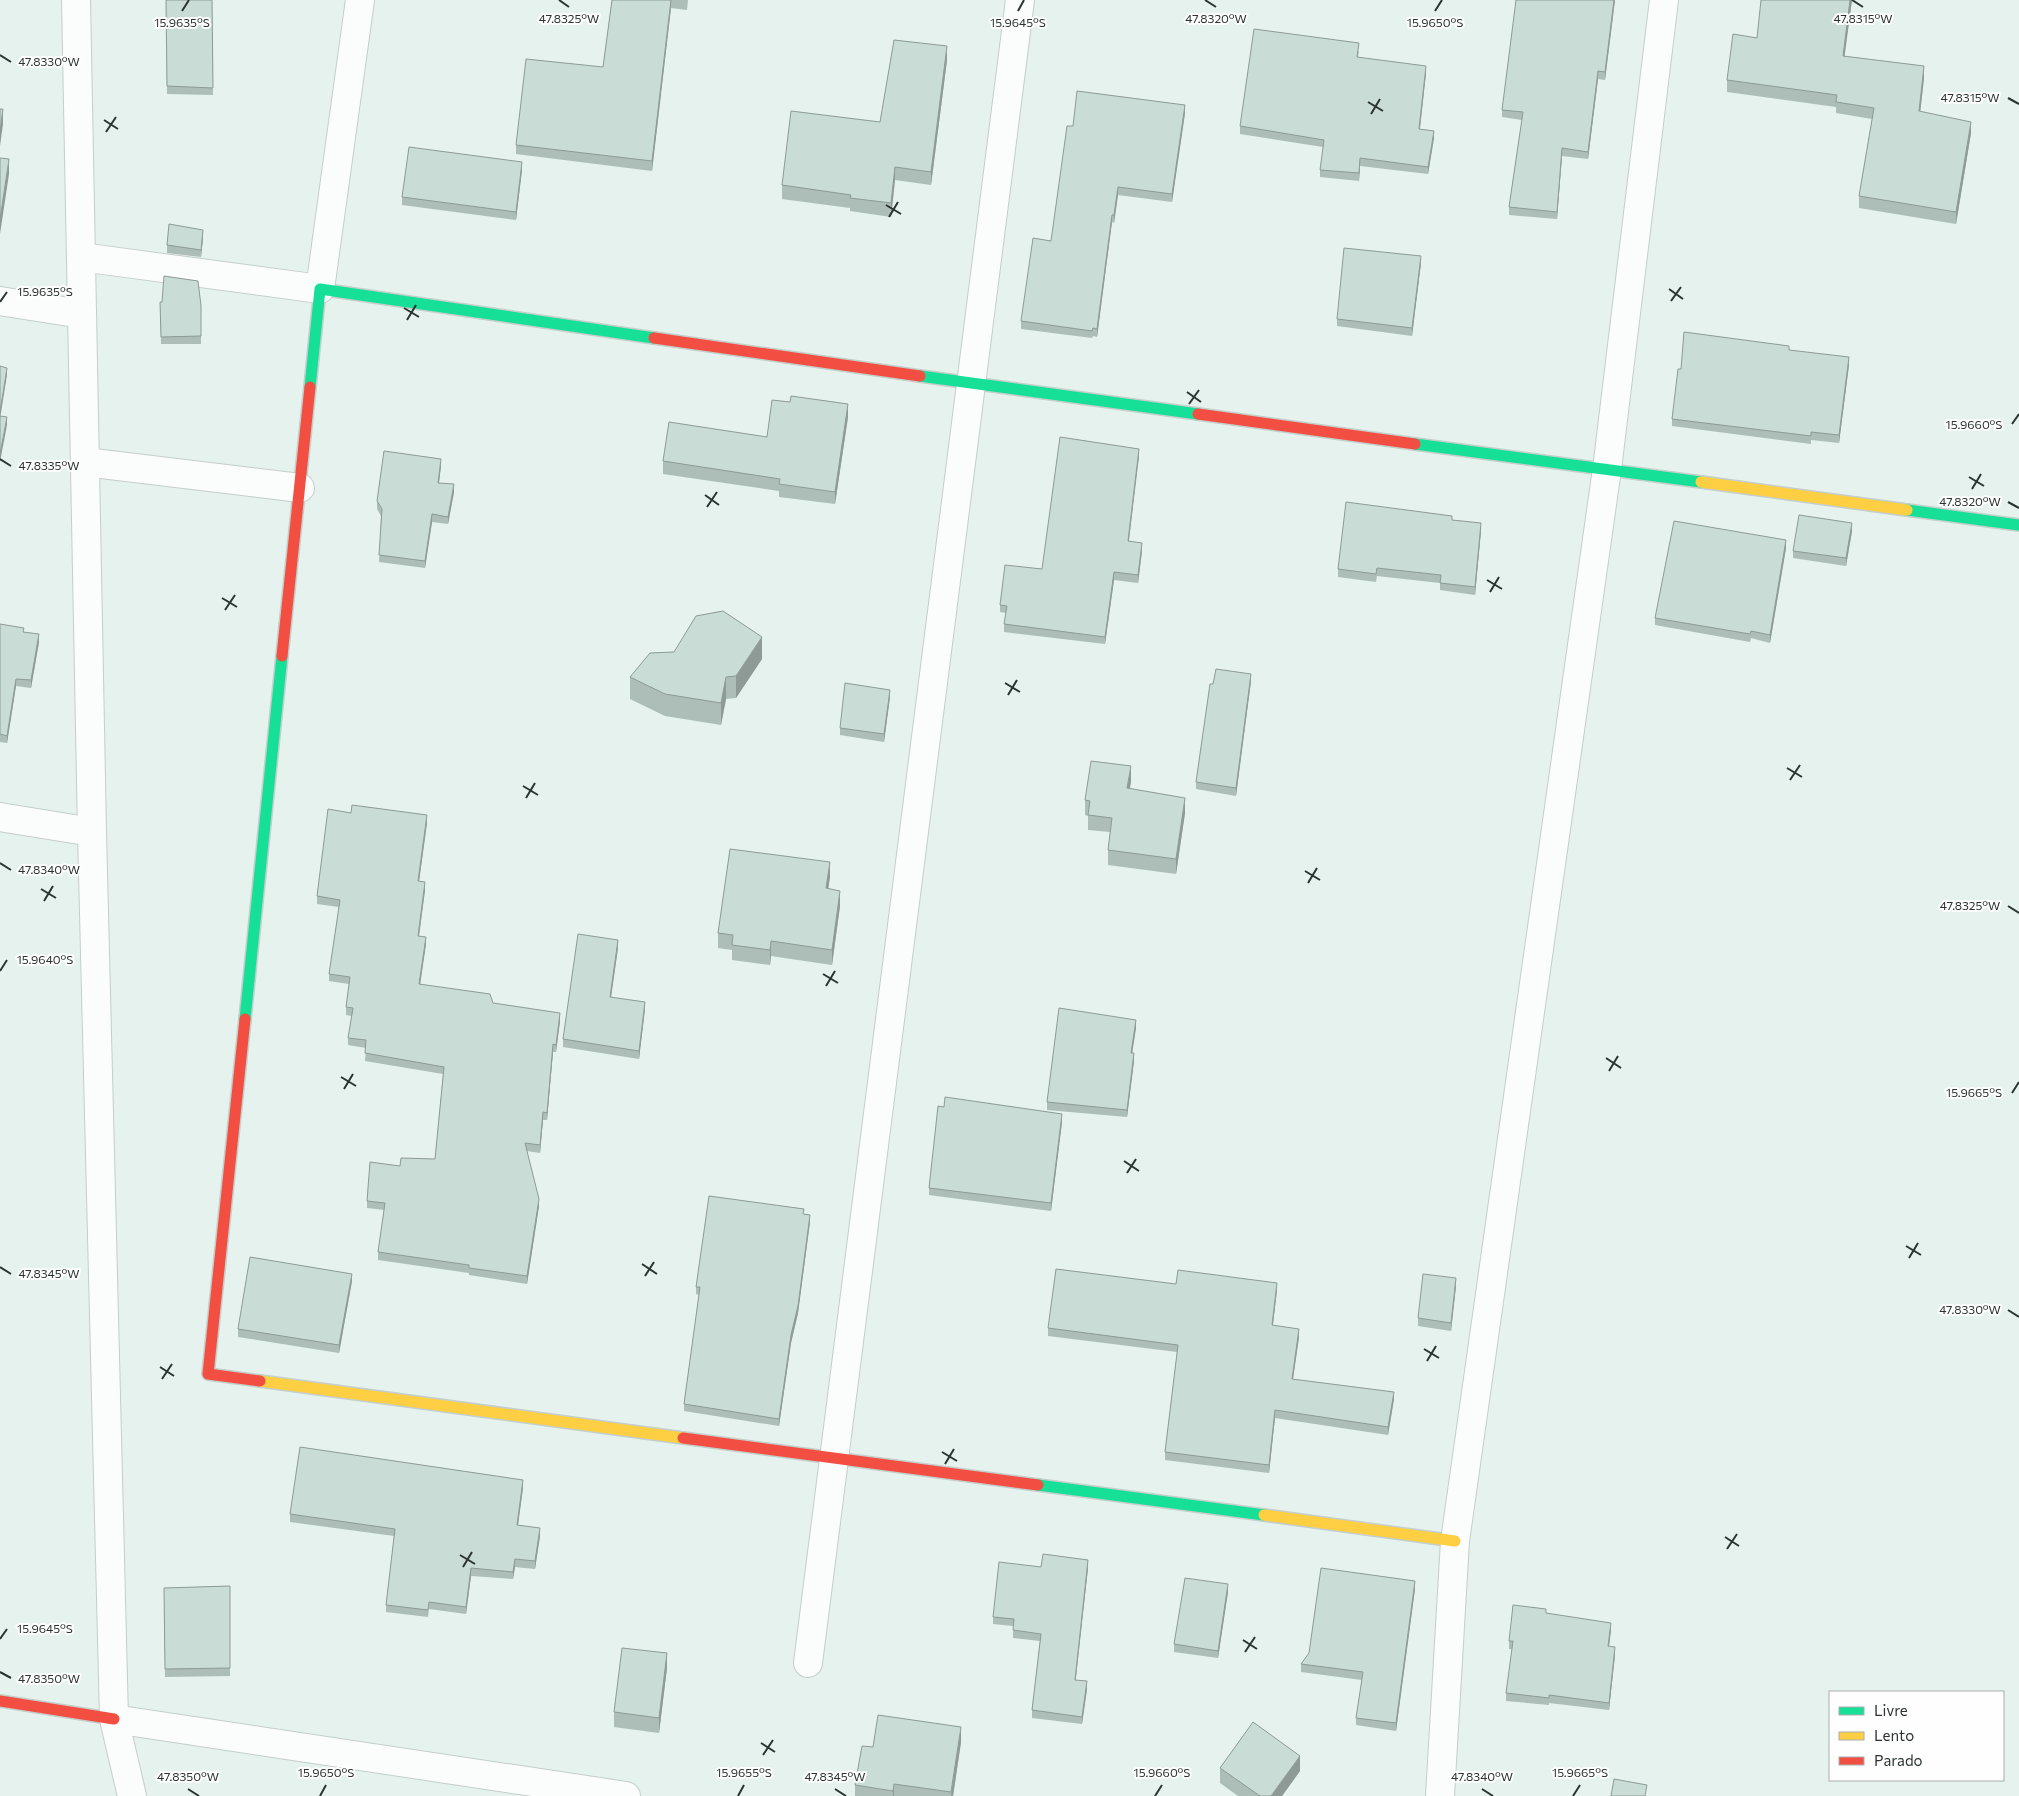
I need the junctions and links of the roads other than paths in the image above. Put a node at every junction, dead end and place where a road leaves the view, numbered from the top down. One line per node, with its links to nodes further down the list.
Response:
1 (76, 0): 5 (street)
2 (360, 0): 6 (street)
3 (1020, 0): 9 (street)
4 (1664, 0): 11 (street)
5 (81, 257): 6 (street); 8 (street)
6 (320, 289): 9 (street); 12 (street)
7 (0, 301): 8 (street)
8 (82, 314): 10 (street)
9 (972, 384): 11 (street); 16 (street)
10 (85, 462): 12 (street); 15 (street)
11 (1607, 469): 13 (street); 17 (street)
12 (300, 488): 16 (street)
13 (2019, 524)
14 (0, 817): 15 (street)
15 (92, 832): 20 (street)
16 (835, 1458): 17 (street); 18 (street)
17 (1455, 1541): 23 (street)
18 (808, 1663)
19 (0, 1701): 20 (street)
20 (114, 1719): 21 (street); 22 (street)
21 (132, 1796)
22 (626, 1796)
23 (1440, 1796)

